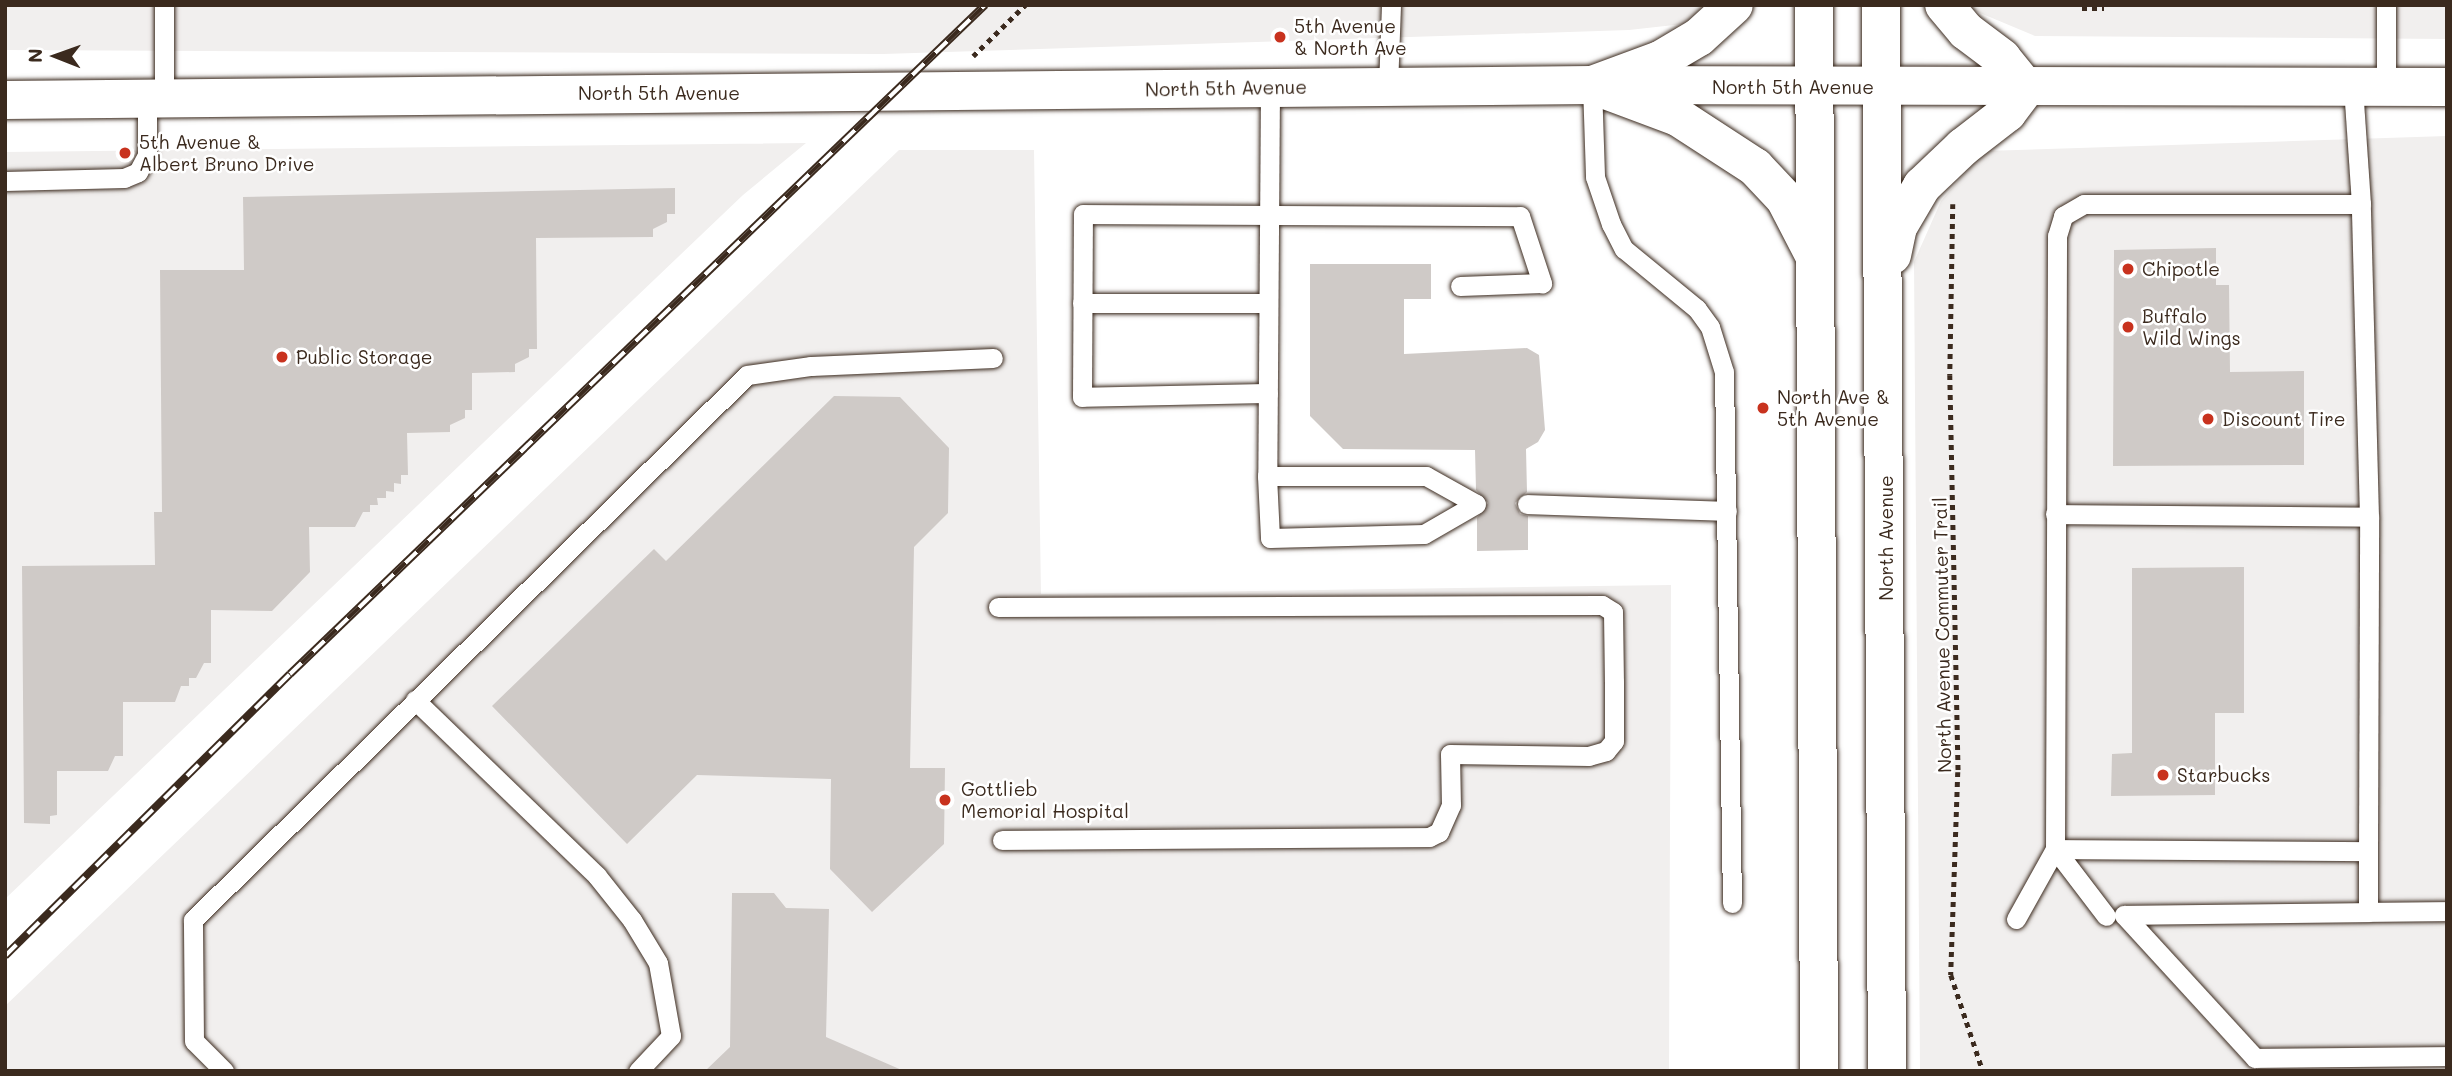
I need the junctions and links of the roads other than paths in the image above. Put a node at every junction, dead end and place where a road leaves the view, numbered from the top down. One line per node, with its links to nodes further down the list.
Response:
1 (164, 5): 16 (lane)
2 (1391, 5): 9 (lane)
3 (1734, 5): 8 (main road)
4 (1814, 5): 10 (main road)
5 (1881, 5): 11 (main road, North Avenue)
6 (1944, 5): 15 (main road)
7 (2386, 5): 12 (lane)
8 (1592, 85): 9 (main road, North 5th Avenue); 10 (main road, North 5th Avenue); 21 (main road); 30 (lane)
9 (1388, 87): 14 (main road, North 5th Avenue)
10 (1815, 87): 11 (main road, North 5th Avenue); 21 (main road)
11 (1882, 87): 15 (main road, North 5th Avenue); 23 (main road, North Avenue)
12 (2369, 87): 13 (main road, North 5th Avenue); 15 (main road, North 5th Avenue); 19 (lane)
13 (2447, 87)
14 (1270, 88): 16 (main road, North 5th Avenue); 20 (lane)
15 (2026, 88): 23 (main road)
16 (156, 99): 17 (main road, North 5th Avenue); 18 (lane)
17 (5, 100)
18 (5, 181)
19 (2361, 204): 31 (lane); 32 (lane)
20 (1269, 212): 22 (lane); 24 (lane); 25 (lane)
21 (1816, 260): 47 (main road)
22 (1461, 286)
23 (1884, 296): 48 (main road, North Avenue)
24 (1082, 303): 25 (lane); 27 (lane)
25 (1268, 303): 27 (lane)
26 (993, 358): 34 (lane)
27 (1268, 393): 28 (lane)
28 (1267, 476): 28 (lane)
29 (1527, 504): 30 (lane)
30 (1727, 511): 38 (lane)
31 (2055, 514): 32 (lane); 36 (lane)
32 (2369, 517): 37 (lane)
33 (998, 607): 35 (lane)
34 (415, 701): 45 (lane); 46 (lane)
35 (1002, 840)
36 (2055, 849): 37 (lane); 41 (lane); 42 (lane)
37 (2368, 851): 40 (lane)
38 (1732, 903)
39 (2447, 911): 40 (lane)
40 (2368, 912): 44 (lane)
41 (2106, 916)
42 (2015, 919)
43 (2447, 1056): 44 (lane)
44 (2255, 1064)
45 (224, 1071)
46 (638, 1071)
47 (1819, 1071)
48 (1887, 1071)

